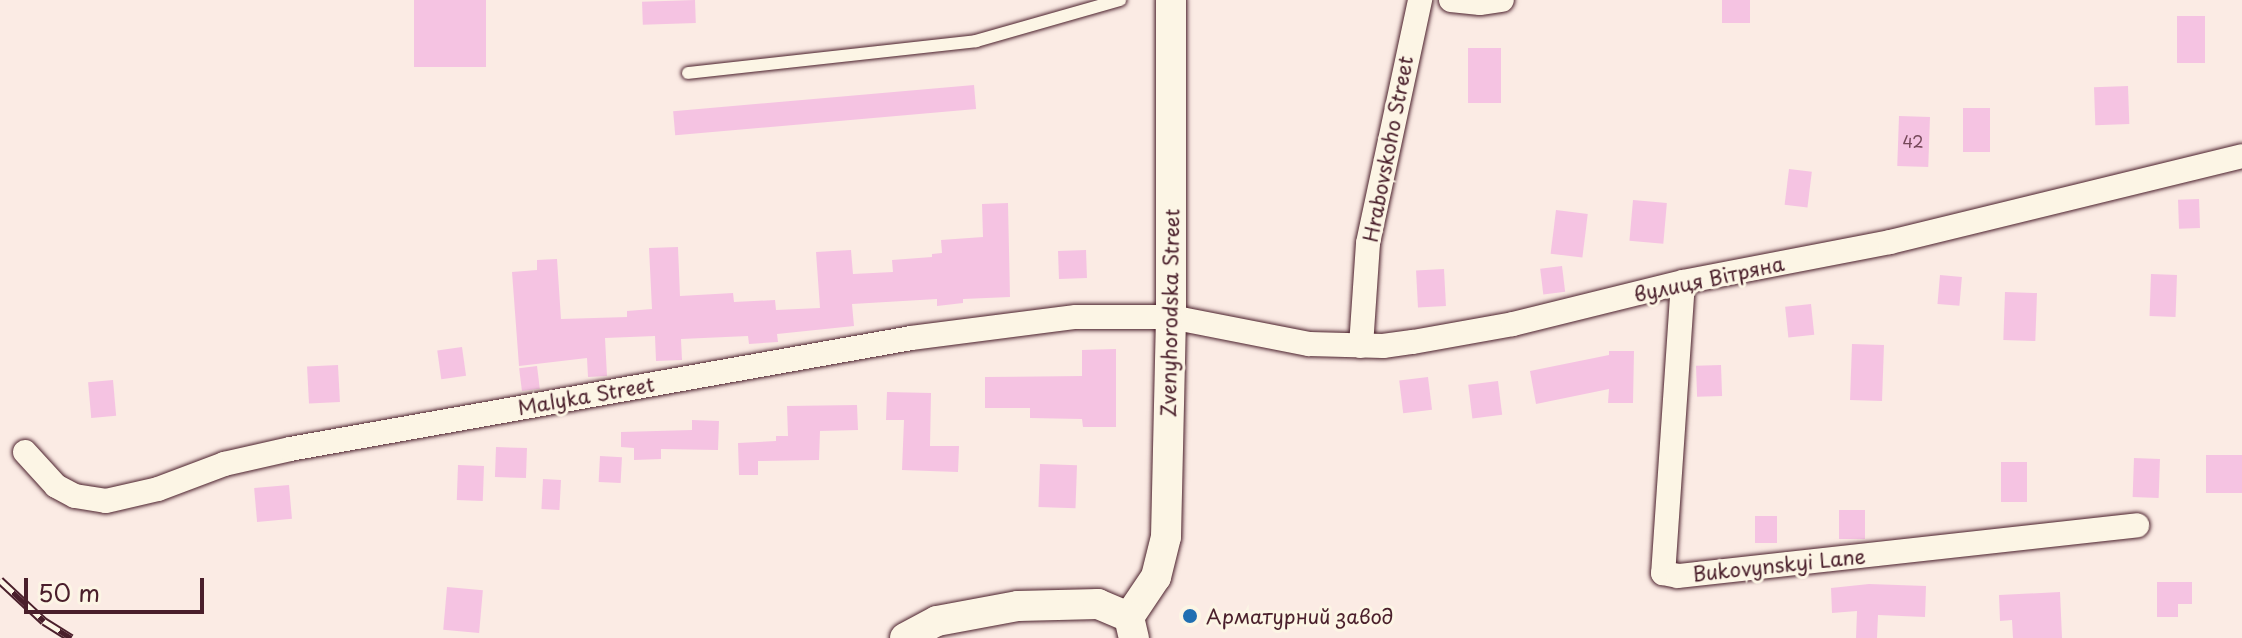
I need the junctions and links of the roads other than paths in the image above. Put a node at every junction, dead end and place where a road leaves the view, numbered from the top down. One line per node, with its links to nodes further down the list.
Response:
1 (1120, 0): 6 (lane)
2 (1171, 0): 9 (street, Zvenyhorodska Street)
3 (1420, 0): 10 (street, Hrabovskoho Street)
4 (1451, 0): 5 (street)
5 (1502, 0)
6 (688, 73)
7 (2242, 156): 8 (street, вулиця Вітряна)
8 (1683, 282): 10 (street, вулиця Вітряна); 12 (street, Bukovynskyi Lane)
9 (1171, 317): 10 (street, вулиця Вітряна); 11 (street, Malyka Street); 13 (street, Zvenyhorodska Street)
10 (1361, 346)
11 (25, 452)
12 (2137, 525)
13 (1131, 628): 14 (street)
14 (905, 638)

